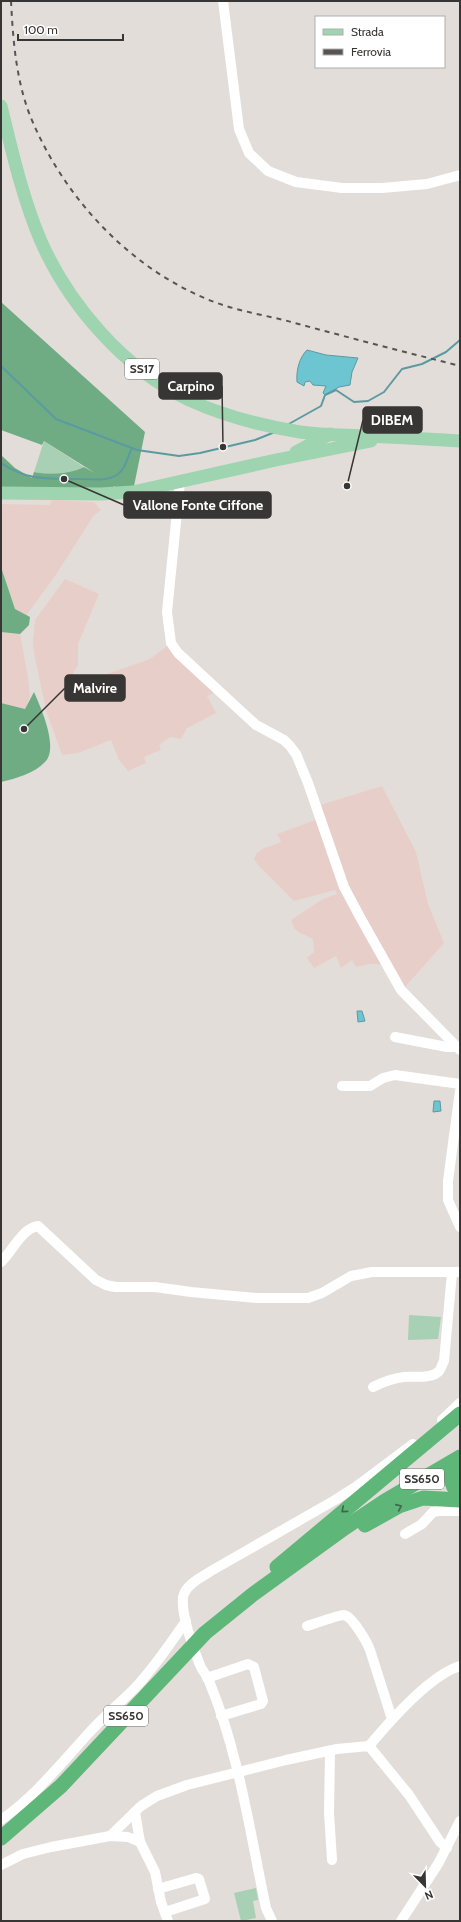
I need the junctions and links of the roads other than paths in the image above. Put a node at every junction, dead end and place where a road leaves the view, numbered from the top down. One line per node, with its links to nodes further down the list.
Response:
1 (223, 1): 3 (street)
2 (1, 106): 4 (main road, SS17)
3 (460, 175)
4 (300, 432): 5 (main road, SS17); 8 (main road)
5 (330, 434): 6 (main road, SS17); 8 (main road); 9 (main road)
6 (414, 438): 7 (main road, SS17); 9 (main road)
7 (460, 441)
8 (302, 450): 10 (main road)
9 (329, 450): 10 (main road)
10 (276, 460): 11 (main road)
11 (180, 482): 12 (main road); 14 (street)
12 (1, 493)
13 (395, 1037): 14 (street)
14 (459, 1049)
15 (460, 1084): 16 (street)
16 (342, 1086)
17 (460, 1091): 18 (street)
18 (457, 1147): 19 (street)
19 (460, 1227)
20 (1, 1262): 21 (street)
21 (456, 1272): 22 (street)
22 (373, 1387)
23 (460, 1403): 33 (street)
24 (460, 1414): 32 (highway, one-way to 32)
25 (460, 1457): 31 (highway, SS650)
26 (460, 1462): 27 (highway)
27 (460, 1494)
28 (460, 1500): 31 (highway, one-way to 28)
29 (460, 1511): 30 (street)
30 (405, 1534)
31 (291, 1567): 32 (highway, SS650)
32 (252, 1595): 46 (highway, SS650)
33 (187, 1624): 36 (street); 43 (street)
34 (307, 1626): 38 (street)
35 (460, 1666): 38 (street)
36 (207, 1678): 37 (street); 37 (street)
37 (221, 1716): 41 (street)
38 (392, 1719): 39 (street)
39 (369, 1746): 40 (street); 48 (street)
40 (330, 1752): 41 (street); 49 (street)
41 (237, 1772): 42 (street); 53 (street)
42 (135, 1812): 45 (street); 47 (street)
43 (1, 1820)
44 (460, 1821): 48 (street)
45 (110, 1836): 47 (street); 50 (street)
46 (1, 1838)
47 (140, 1842): 51 (street)
48 (447, 1848): 54 (street)
49 (332, 1860)
50 (1, 1865)
51 (158, 1889): 52 (street); 52 (street)
52 (166, 1917)
53 (272, 1921)
54 (402, 1921)

